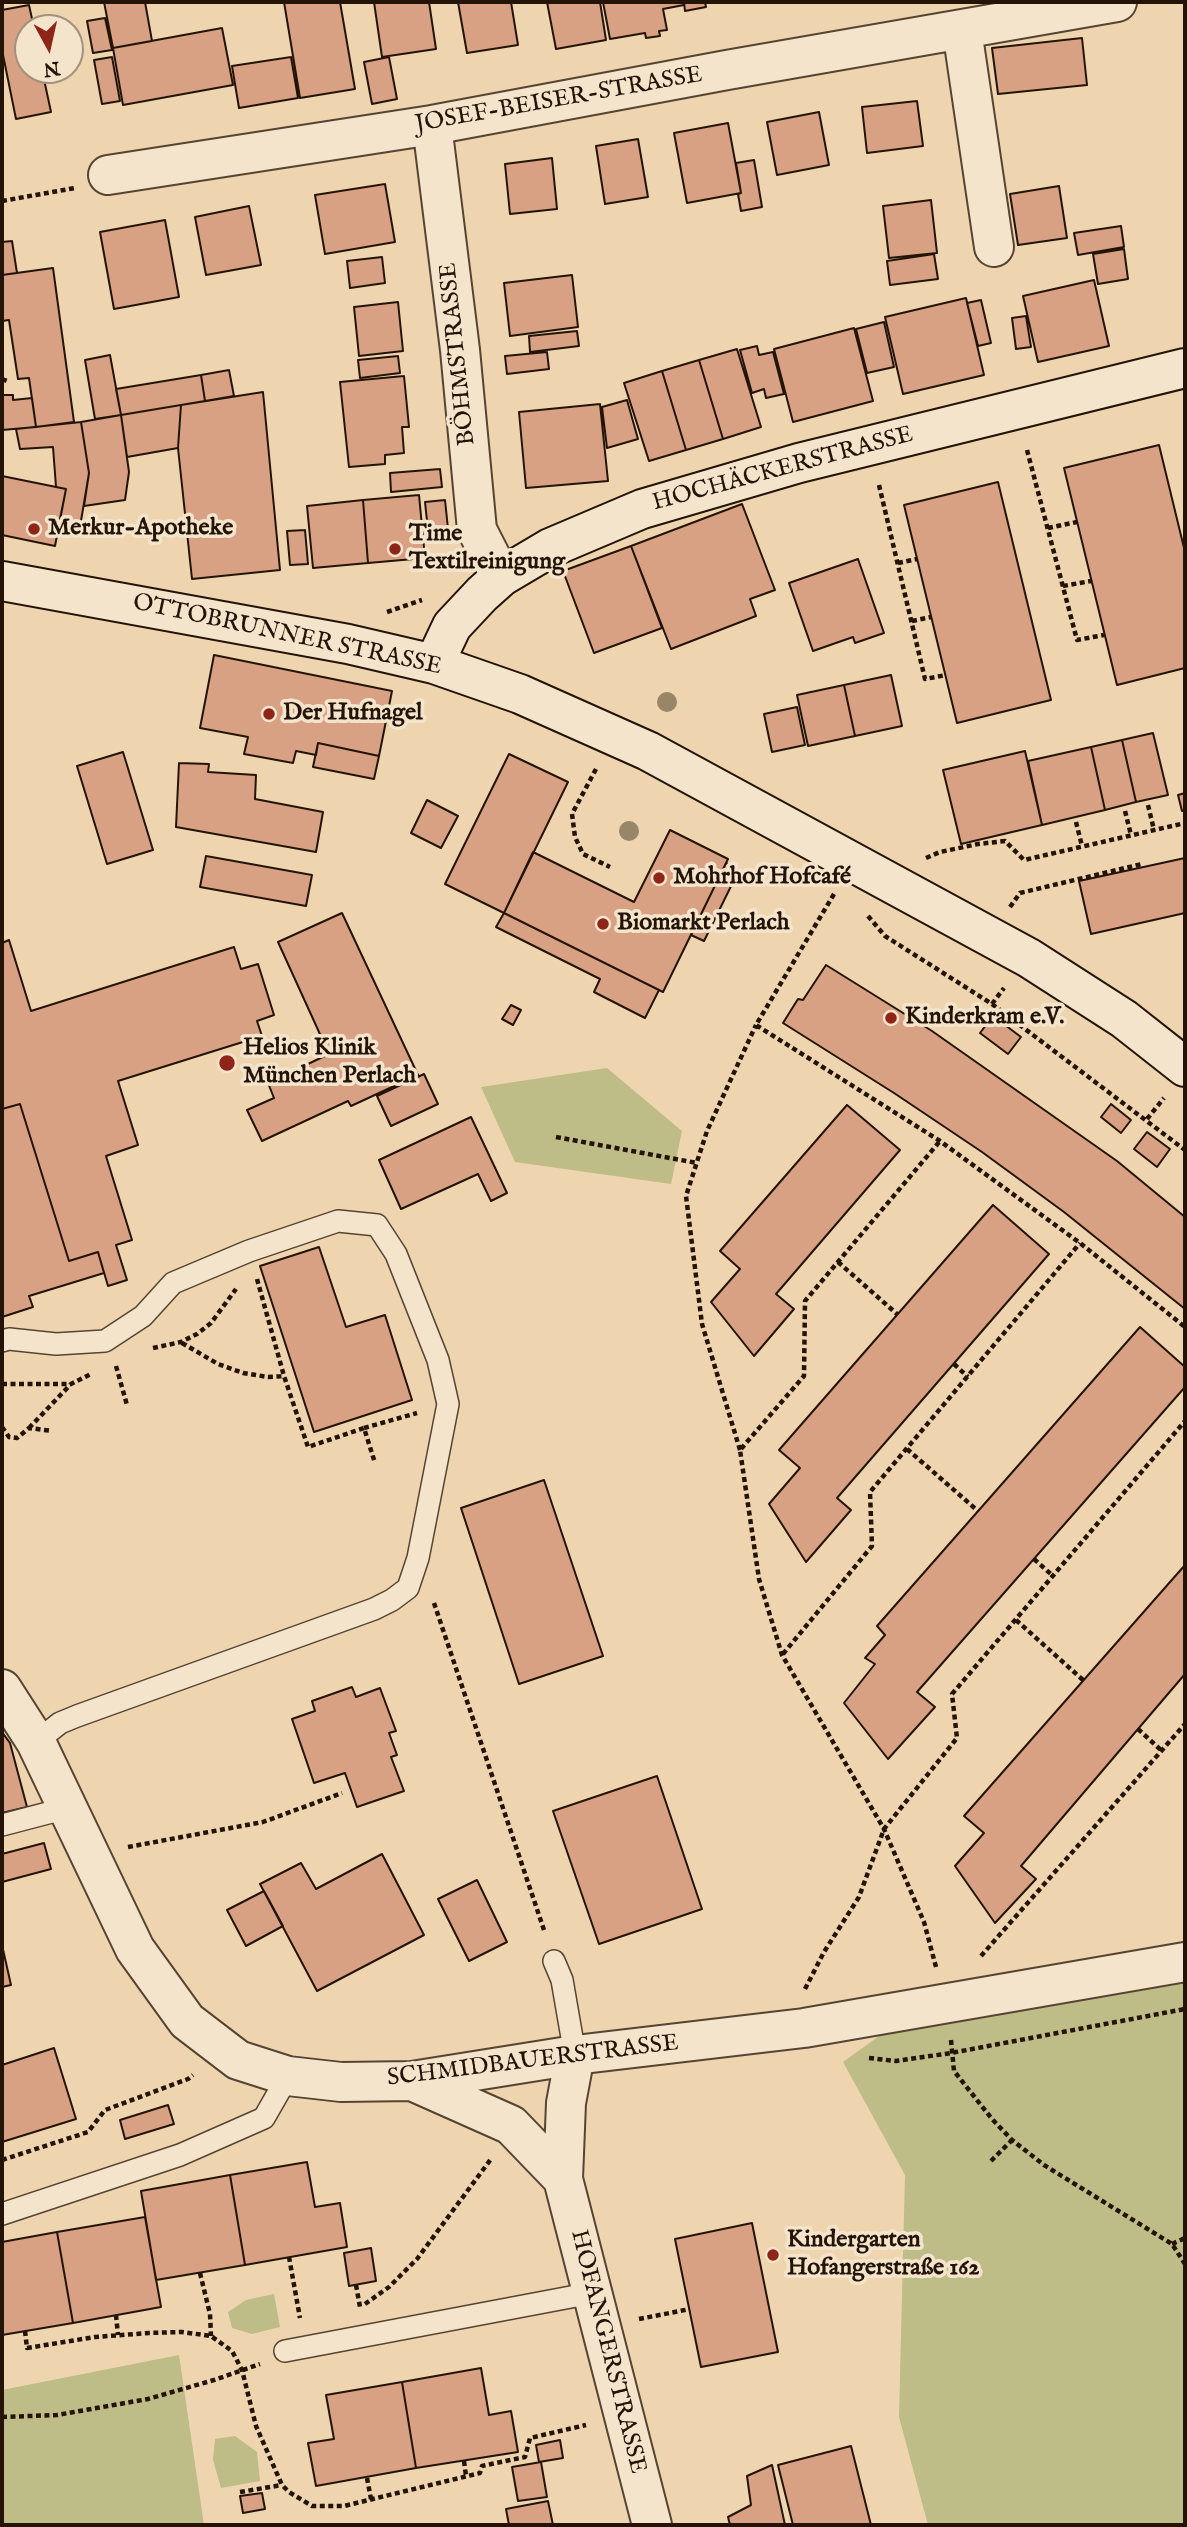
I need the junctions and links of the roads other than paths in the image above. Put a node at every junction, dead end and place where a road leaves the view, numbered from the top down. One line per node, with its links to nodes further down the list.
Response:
1 (1117, 2): 2 (street, JOSEF-BEISER-STRASSE)
2 (962, 30): 3 (street, JOSEF-BEISER-STRASSE); 5 (street)
3 (432, 125): 4 (street, JOSEF-BEISER-STRASSE); 7 (street, BÖHMSTRASSE)
4 (108, 175)
5 (994, 247)
6 (1185, 368): 7 (street, HOCHÄCKERSTRASSE)
7 (501, 578): 9 (street, HOCHÄCKERSTRASSE)
8 (2, 581): 9 (street, OTTOBRUNNER STRASSE)
9 (434, 664): 10 (street, OTTOBRUNNER STRASSE)
10 (1177, 1080)
11 (2, 1341): 13 (lane)
12 (2, 1689): 13 (street, SCHMIDBAUERSTRASSE)
13 (36, 1742): 14 (street, SCHMIDBAUERSTRASSE)
14 (67, 1808): 15 (lane); 19 (street, SCHMIDBAUERSTRASSE)
15 (2, 1825)
16 (554, 1961): 18 (lane)
17 (1185, 1962): 18 (street, SCHMIDBAUERSTRASSE)
18 (575, 2055): 20 (street, SCHMIDBAUERSTRASSE); 21 (street, HOFANGERSTRASSE)
19 (288, 2076): 20 (street, SCHMIDBAUERSTRASSE); 22 (lane)
20 (412, 2081): 21 (street, HOFANGERSTRASSE)
21 (563, 2179): 23 (street, HOFANGERSTRASSE)
22 (2, 2214)
23 (592, 2293): 24 (lane); 25 (street, HOFANGERSTRASSE)
24 (285, 2351)
25 (652, 2525)

